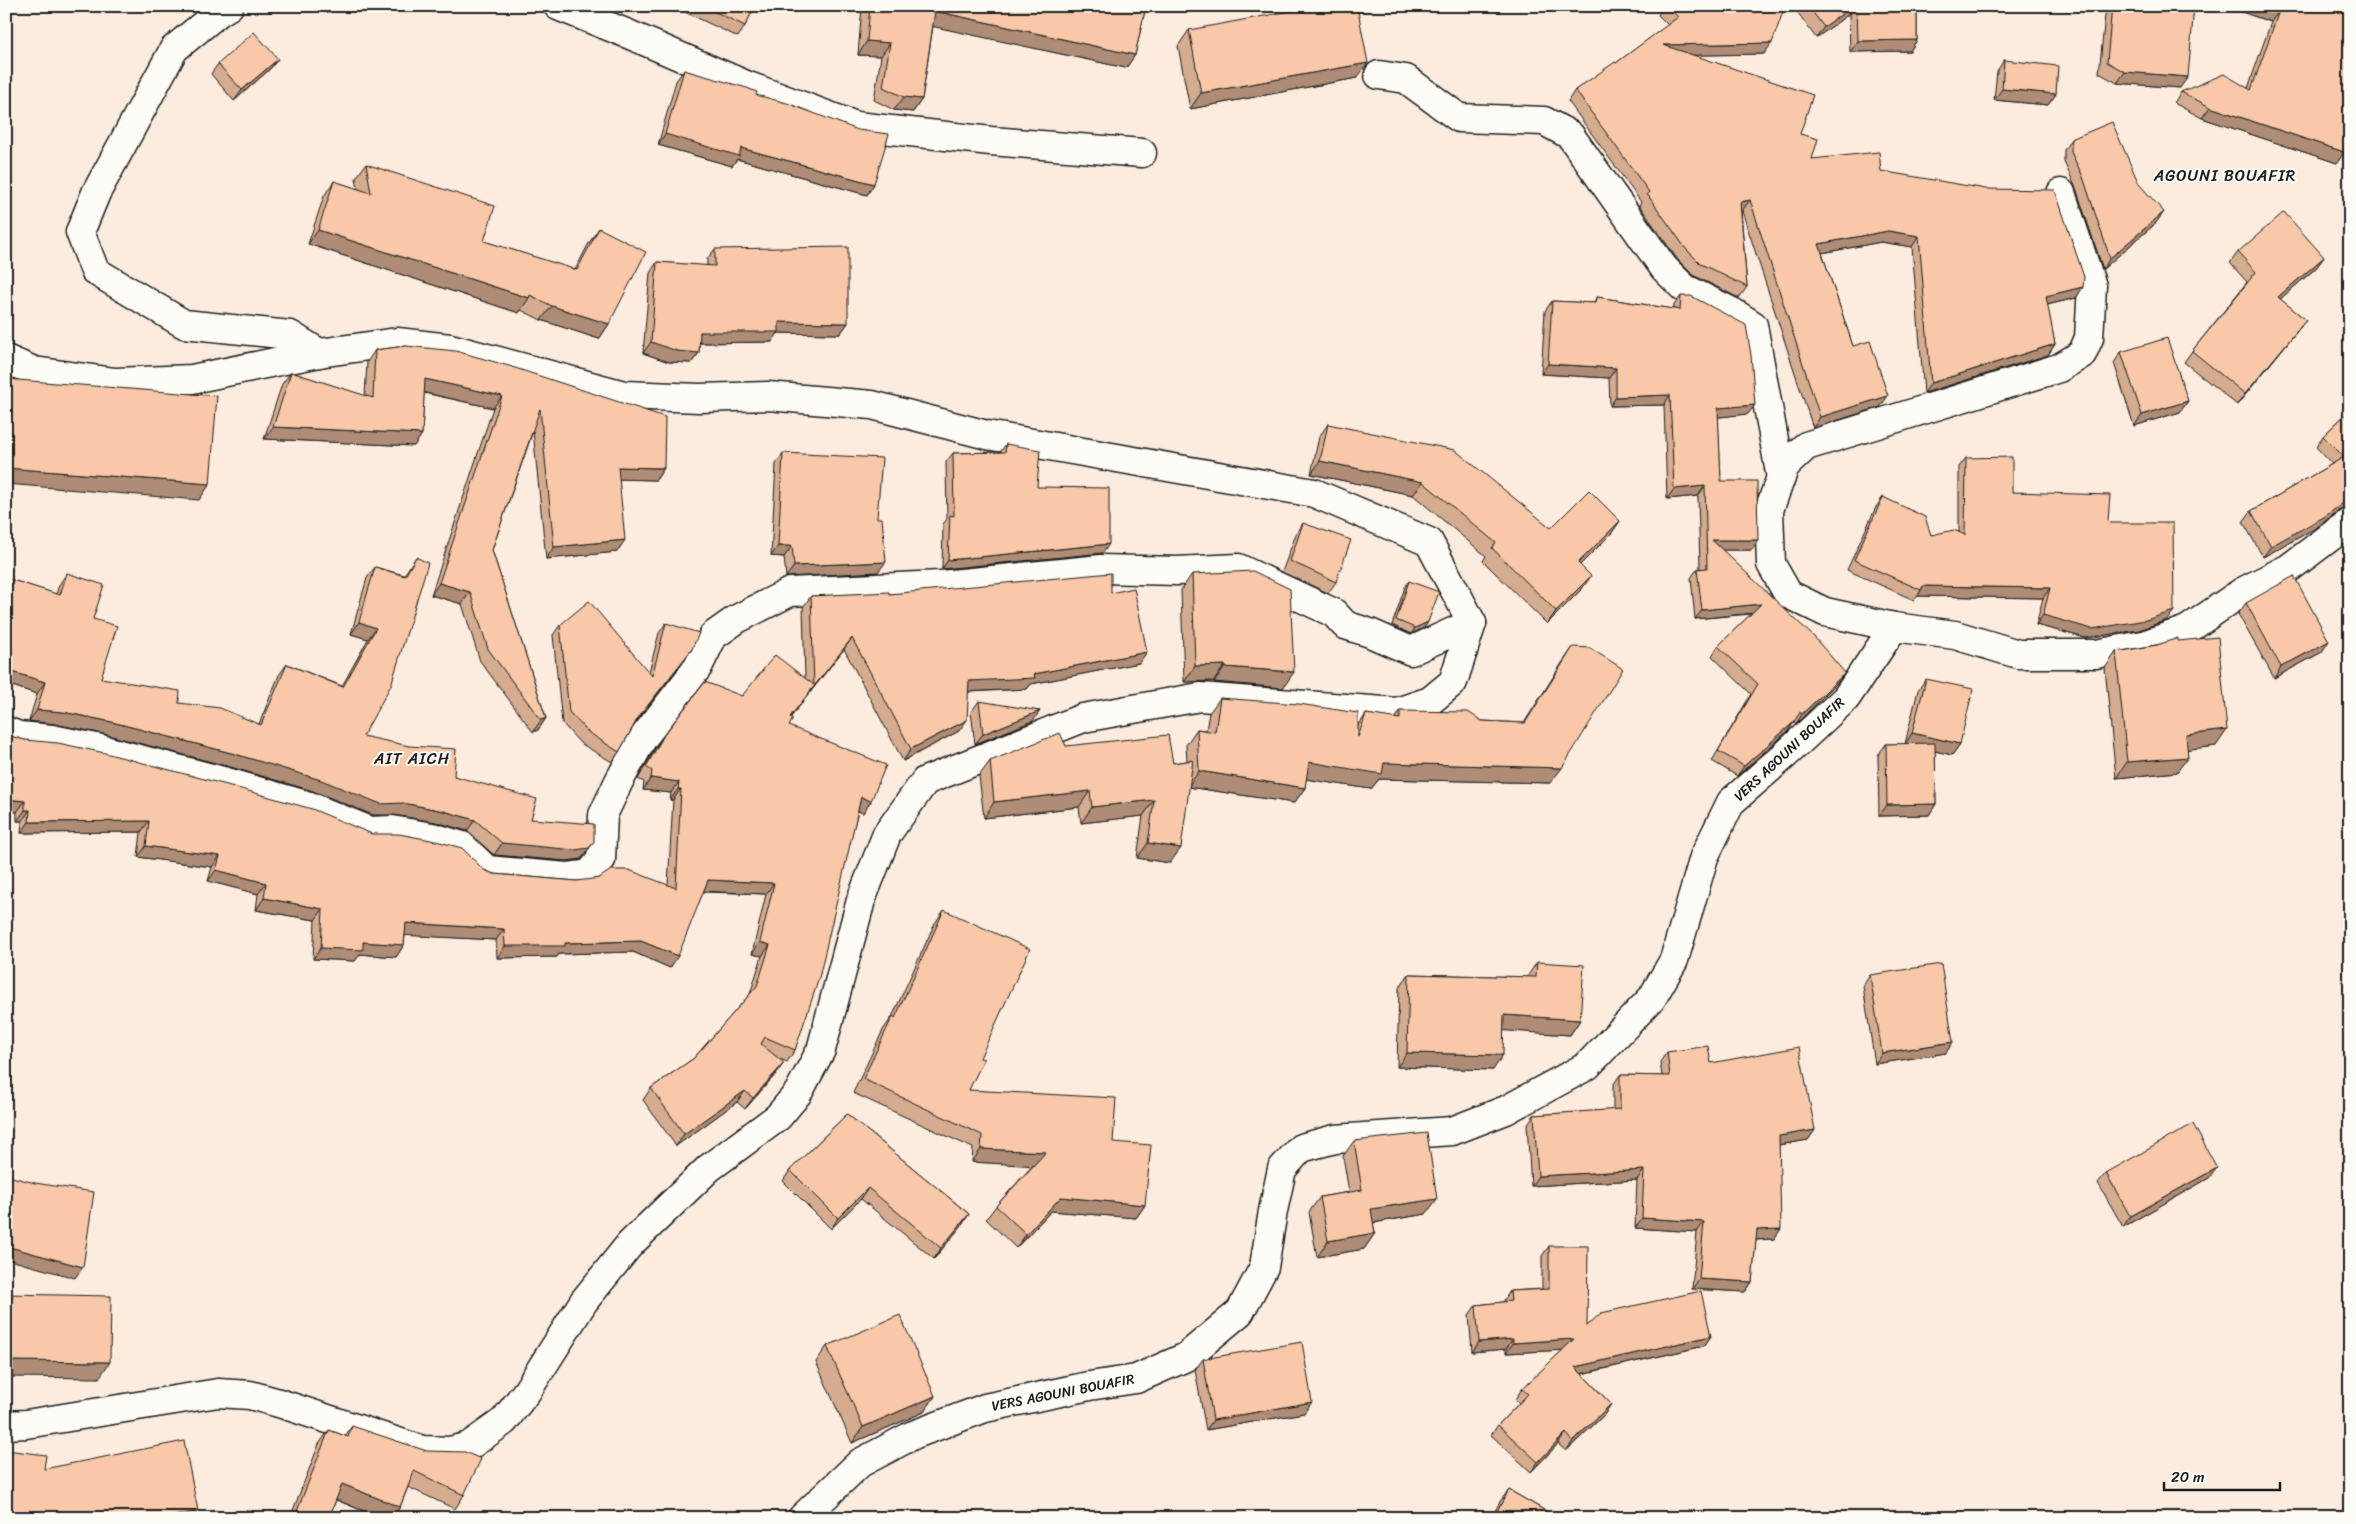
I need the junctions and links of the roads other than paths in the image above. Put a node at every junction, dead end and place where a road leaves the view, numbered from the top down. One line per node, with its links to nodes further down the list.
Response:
1 (229, 6): 6 (street)
2 (558, 6): 4 (street)
3 (1379, 75): 8 (street)
4 (1142, 153)
5 (2061, 193): 8 (street)
6 (319, 353): 7 (street); 10 (street)
7 (6, 359)
8 (1780, 478): 11 (street)
9 (2350, 522): 11 (street)
10 (1472, 623): 12 (street); 13 (street)
11 (1894, 627): 14 (street, VERS AGOUNI BOUAFIR)
12 (6, 731)
13 (6, 1425)
14 (802, 1518)

